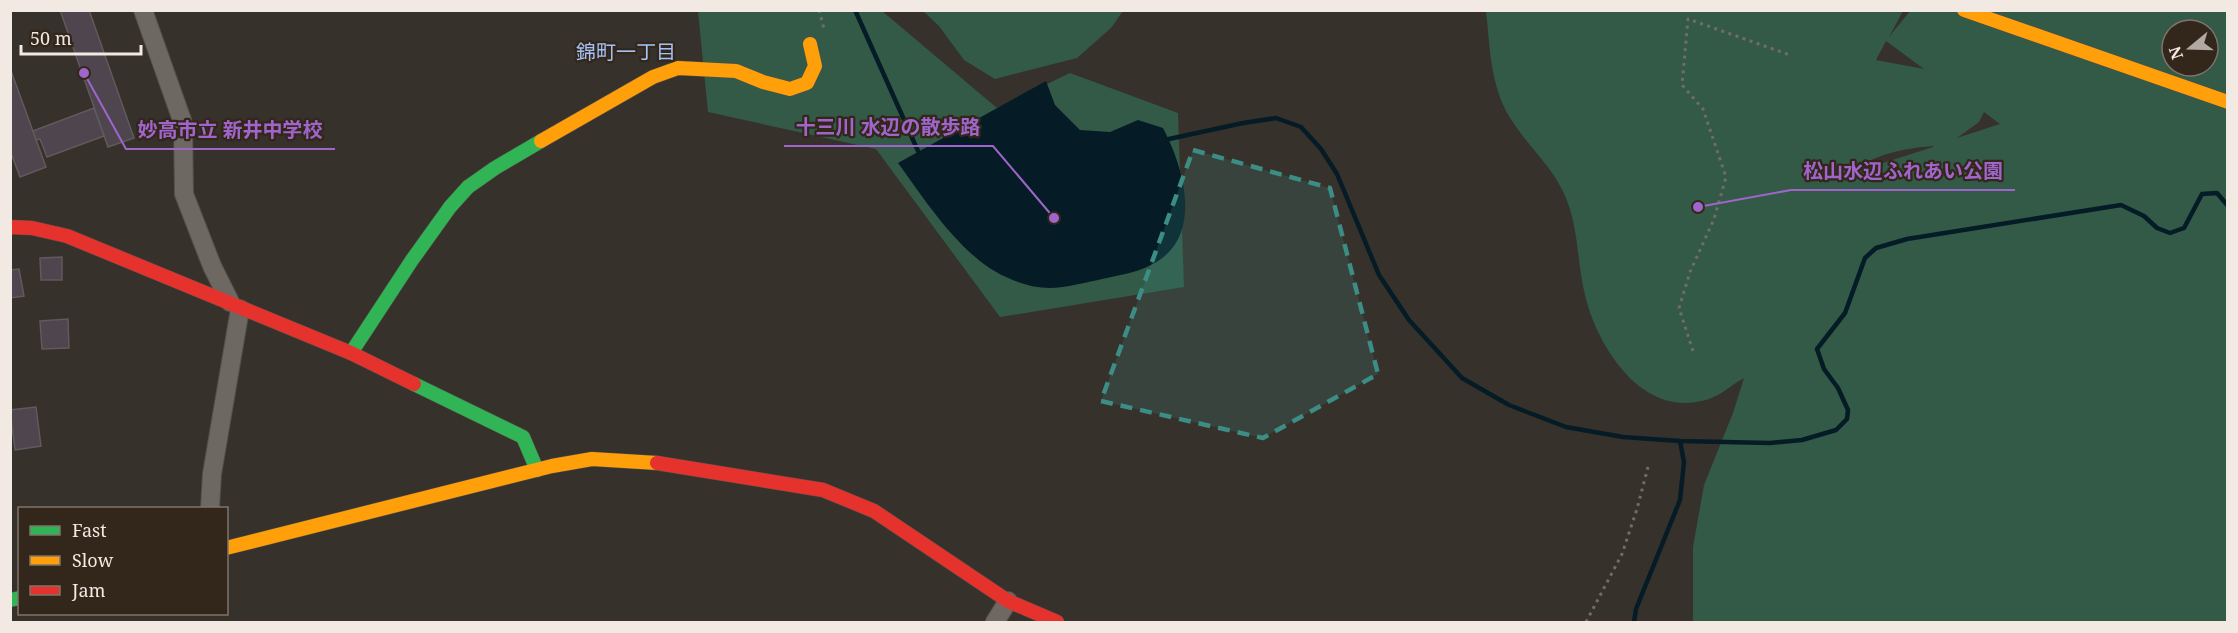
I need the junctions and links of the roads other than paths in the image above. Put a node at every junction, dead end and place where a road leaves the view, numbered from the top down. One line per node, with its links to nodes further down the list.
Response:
1 (143, 10): 6 (street)
2 (1964, 10): 4 (street)
3 (810, 44): 7 (street)
4 (2228, 102)
5 (10, 227): 6 (street)
6 (235, 306): 7 (street); 9 (street)
7 (351, 353): 8 (street)
8 (537, 470): 10 (street); 11 (street)
9 (210, 507)
10 (228, 547)
11 (1008, 601): 12 (street); 13 (street)
12 (995, 622)
13 (1057, 622)

